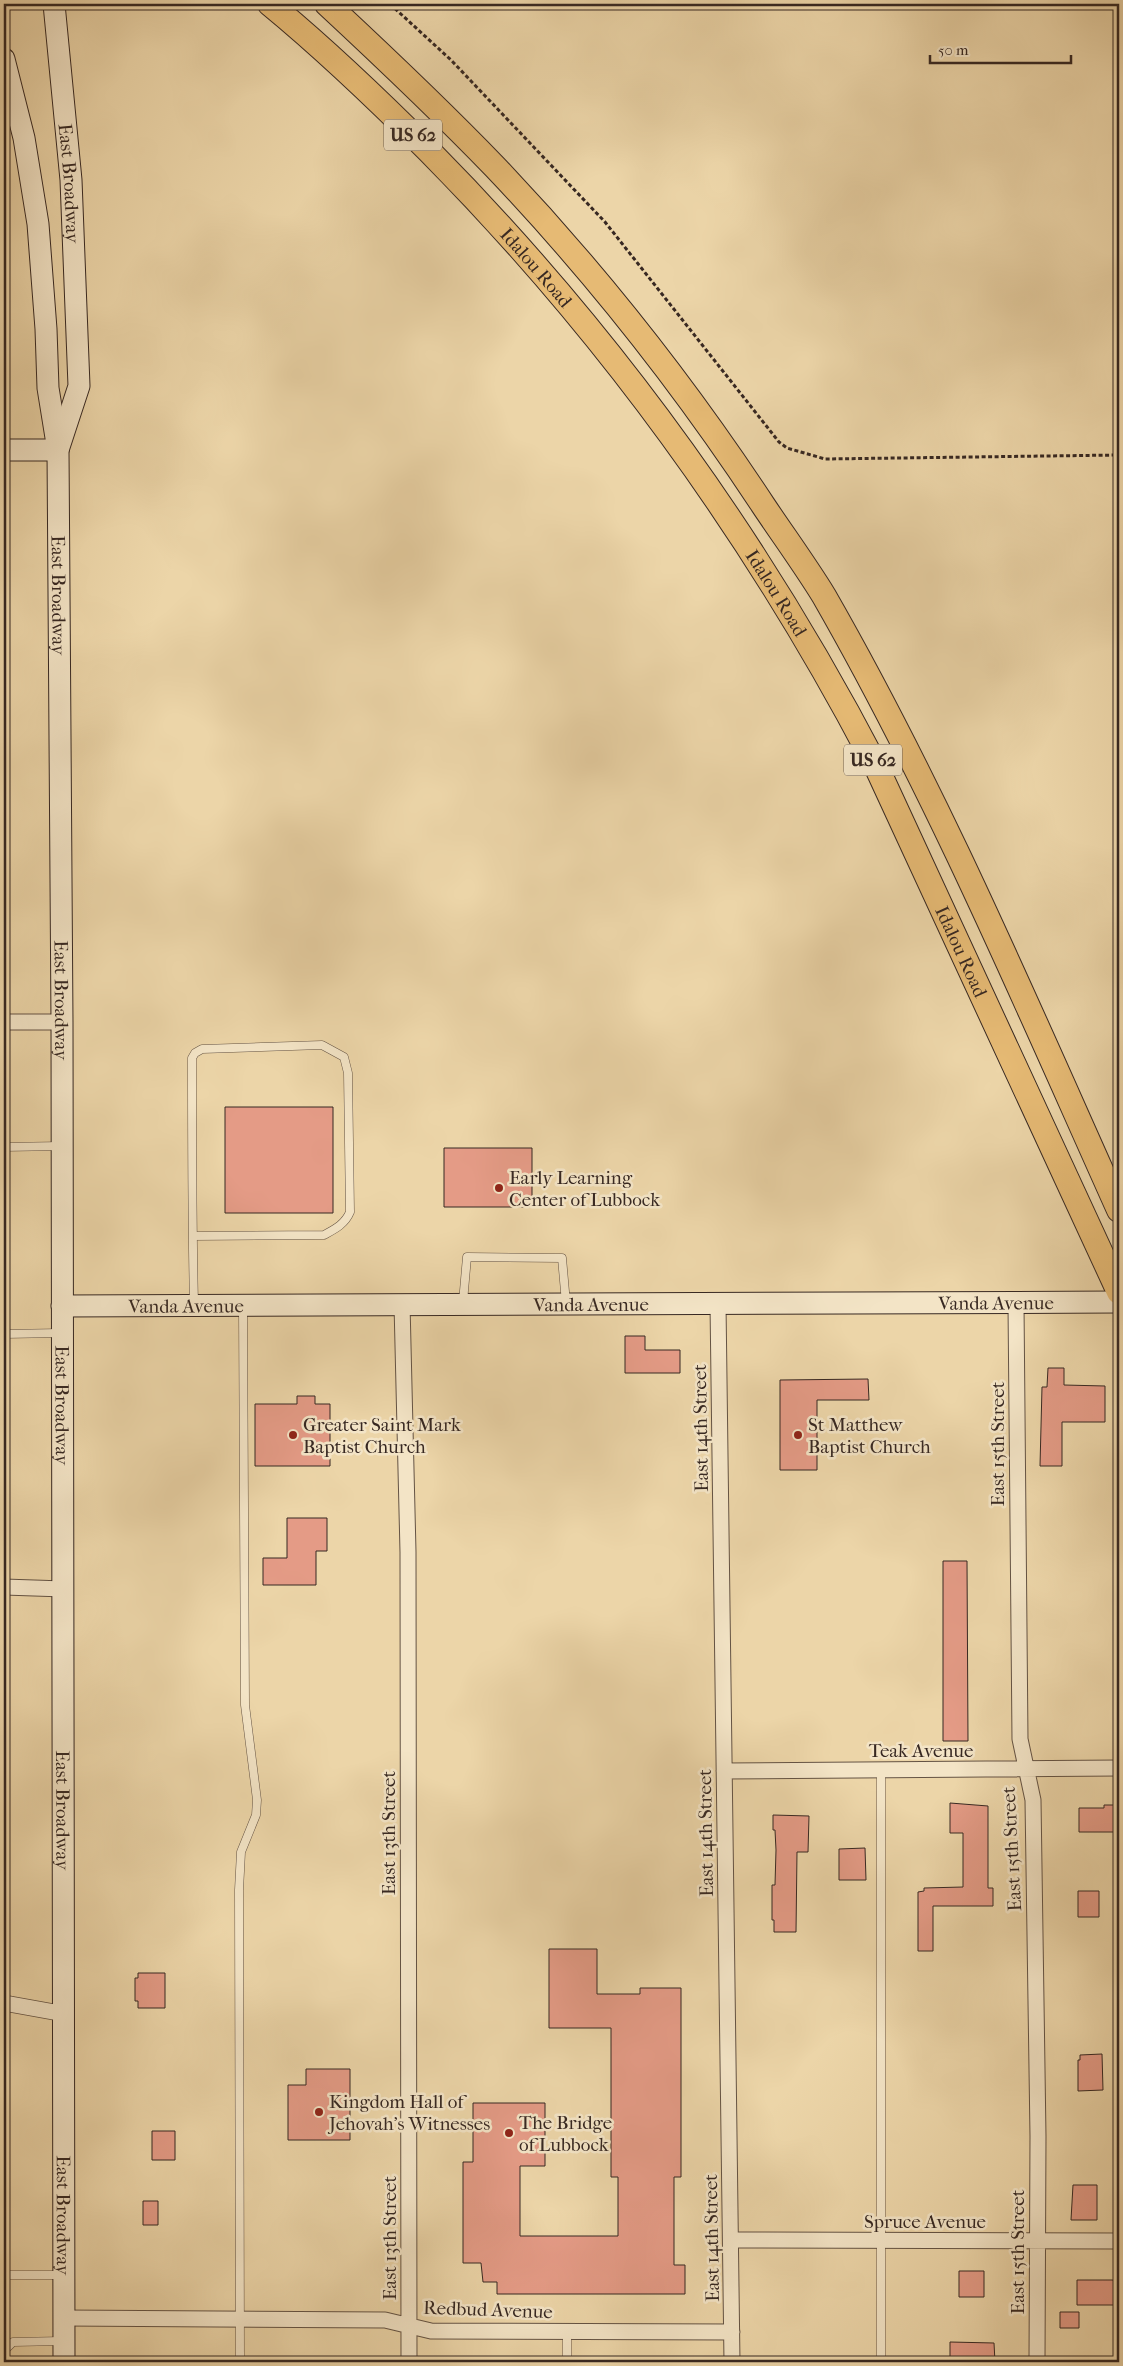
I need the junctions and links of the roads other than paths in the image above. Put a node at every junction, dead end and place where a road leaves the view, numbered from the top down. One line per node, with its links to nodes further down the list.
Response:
1 (54, 4): 6 (main road, East Broadway)
2 (270, 4): 13 (main road, Idalou Road / US 62)
3 (327, 4): 11 (main road, Idalou Road / US 62)
4 (4, 59): 6 (main road, East Broadway)
5 (4, 450): 6 (main road)
6 (58, 450): 8 (main road, East Broadway)
7 (4, 1022): 8 (street)
8 (62, 1022): 9 (main road, East Broadway)
9 (61, 1146): 10 (lane); 22 (main road, East Broadway)
10 (4, 1147)
11 (1119, 1210)
12 (193, 1236): 12 (lane); 20 (lane)
13 (1119, 1292)
14 (1119, 1302): 19 (main road, Vanda Avenue)
15 (402, 1304): 16 (main road, Vanda Avenue); 21 (main road, Vanda Avenue); 41 (street, East 13th Street)
16 (463, 1304): 17 (main road, Vanda Avenue); 17 (lane)
17 (566, 1304): 18 (main road, Vanda Avenue)
18 (718, 1304): 19 (main road, Vanda Avenue); 30 (street, East 14th Street)
19 (1016, 1304): 29 (street, East 15th Street)
20 (194, 1305): 21 (main road, Vanda Avenue); 22 (main road, Vanda Avenue)
21 (243, 1305): 40 (lane)
22 (62, 1306): 24 (main road, East Broadway)
23 (4, 1334): 24 (lane)
24 (62, 1334): 26 (main road, East Broadway)
25 (4, 1587): 26 (street)
26 (64, 1589): 32 (main road, East Broadway)
27 (1119, 1768): 29 (street, Teak Avenue)
28 (880, 1770): 29 (street, Teak Avenue); 30 (street, Teak Avenue); 34 (lane)
29 (1026, 1770): 35 (street, East 15th Street)
30 (724, 1771): 33 (street, East 14th Street)
31 (4, 2003): 32 (street)
32 (64, 2014): 38 (main road, East Broadway)
33 (731, 2240): 34 (street, Spruce Avenue); 43 (street, East 14th Street)
34 (882, 2240): 35 (street, Spruce Avenue); 51 (lane)
35 (1037, 2241): 36 (street, Spruce Avenue); 52 (street, East 15th Street)
36 (1119, 2241)
37 (4, 2275): 38 (lane)
38 (64, 2275): 39 (main road, East Broadway)
39 (64, 2318): 40 (street, Redbud Avenue); 44 (main road, East Broadway)
40 (240, 2319): 41 (street, Redbud Avenue); 47 (lane)
41 (409, 2325): 42 (street, Redbud Avenue); 48 (street, East 13th Street)
42 (567, 2332): 43 (street, Redbud Avenue); 49 (lane)
43 (732, 2332): 50 (street, East 14th Street)
44 (64, 2341): 45 (lane); 46 (main road, East Broadway)
45 (4, 2351)
46 (64, 2362)
47 (240, 2362)
48 (410, 2362)
49 (567, 2362)
50 (732, 2362)
51 (881, 2362)
52 (1036, 2362)

